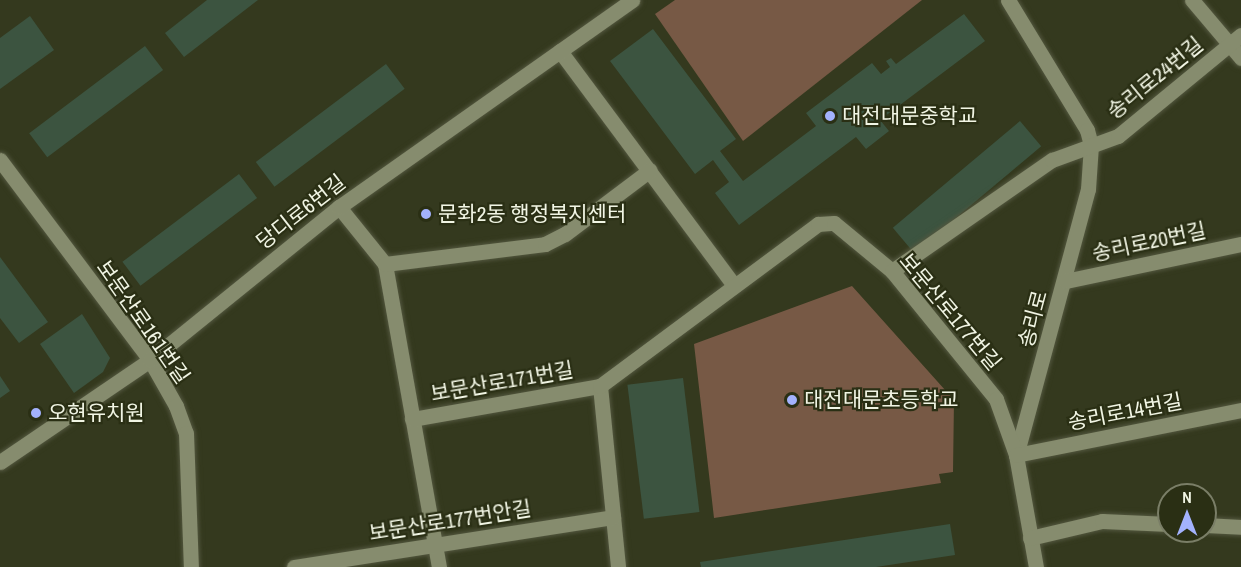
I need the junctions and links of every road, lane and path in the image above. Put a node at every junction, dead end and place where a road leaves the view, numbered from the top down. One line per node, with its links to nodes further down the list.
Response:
1 (632, 0): 5 (street, 당디로6번길)
2 (1008, 0): 7 (street, 송리로)
3 (1192, 0): 4 (street)
4 (1235, 40): 6 (street); 7 (street, 송리로24번길)
5 (560, 51): 9 (street); 10 (street, 당디로6번길)
6 (1241, 58)
7 (1091, 145): 13 (street); 14 (street, 송리로)
8 (0, 160): 16 (street, 보문산로161번길)
9 (650, 170): 12 (street); 15 (street)
10 (339, 207): 12 (street, 보문산로171번길); 16 (street, 당디로6번길)
11 (1241, 244): 14 (street, 송리로20번길)
12 (385, 264): 19 (street, 보문산로171번길)
13 (892, 271): 15 (street, 보문산로177번길); 20 (street, 보문산로177번길)
14 (1065, 281): 20 (street, 송리로)
15 (734, 285): 17 (street, 보문산로177번길)
16 (150, 360): 21 (street, 당디로6번길); 28 (street, 보문산로161번길)
17 (600, 386): 19 (street, 보문산로171번길); 22 (street)
18 (1241, 410): 20 (street, 송리로14번길)
19 (412, 419): 27 (street, 보문산로171번길)
20 (1016, 455): 26 (street, 송리로)
21 (0, 462)
22 (613, 517): 27 (street, 보문산로177번안길); 31 (street)
23 (1157, 523): 26 (street)
24 (1217, 525): 25 (street)
25 (1241, 526)
26 (1030, 538): 32 (street, 송리로)
27 (435, 545): 29 (street, 보문산로177번안길); 30 (street, 보문산로171번길)
28 (191, 567)
29 (294, 567)
30 (439, 567)
31 (618, 567)
32 (1036, 567)

